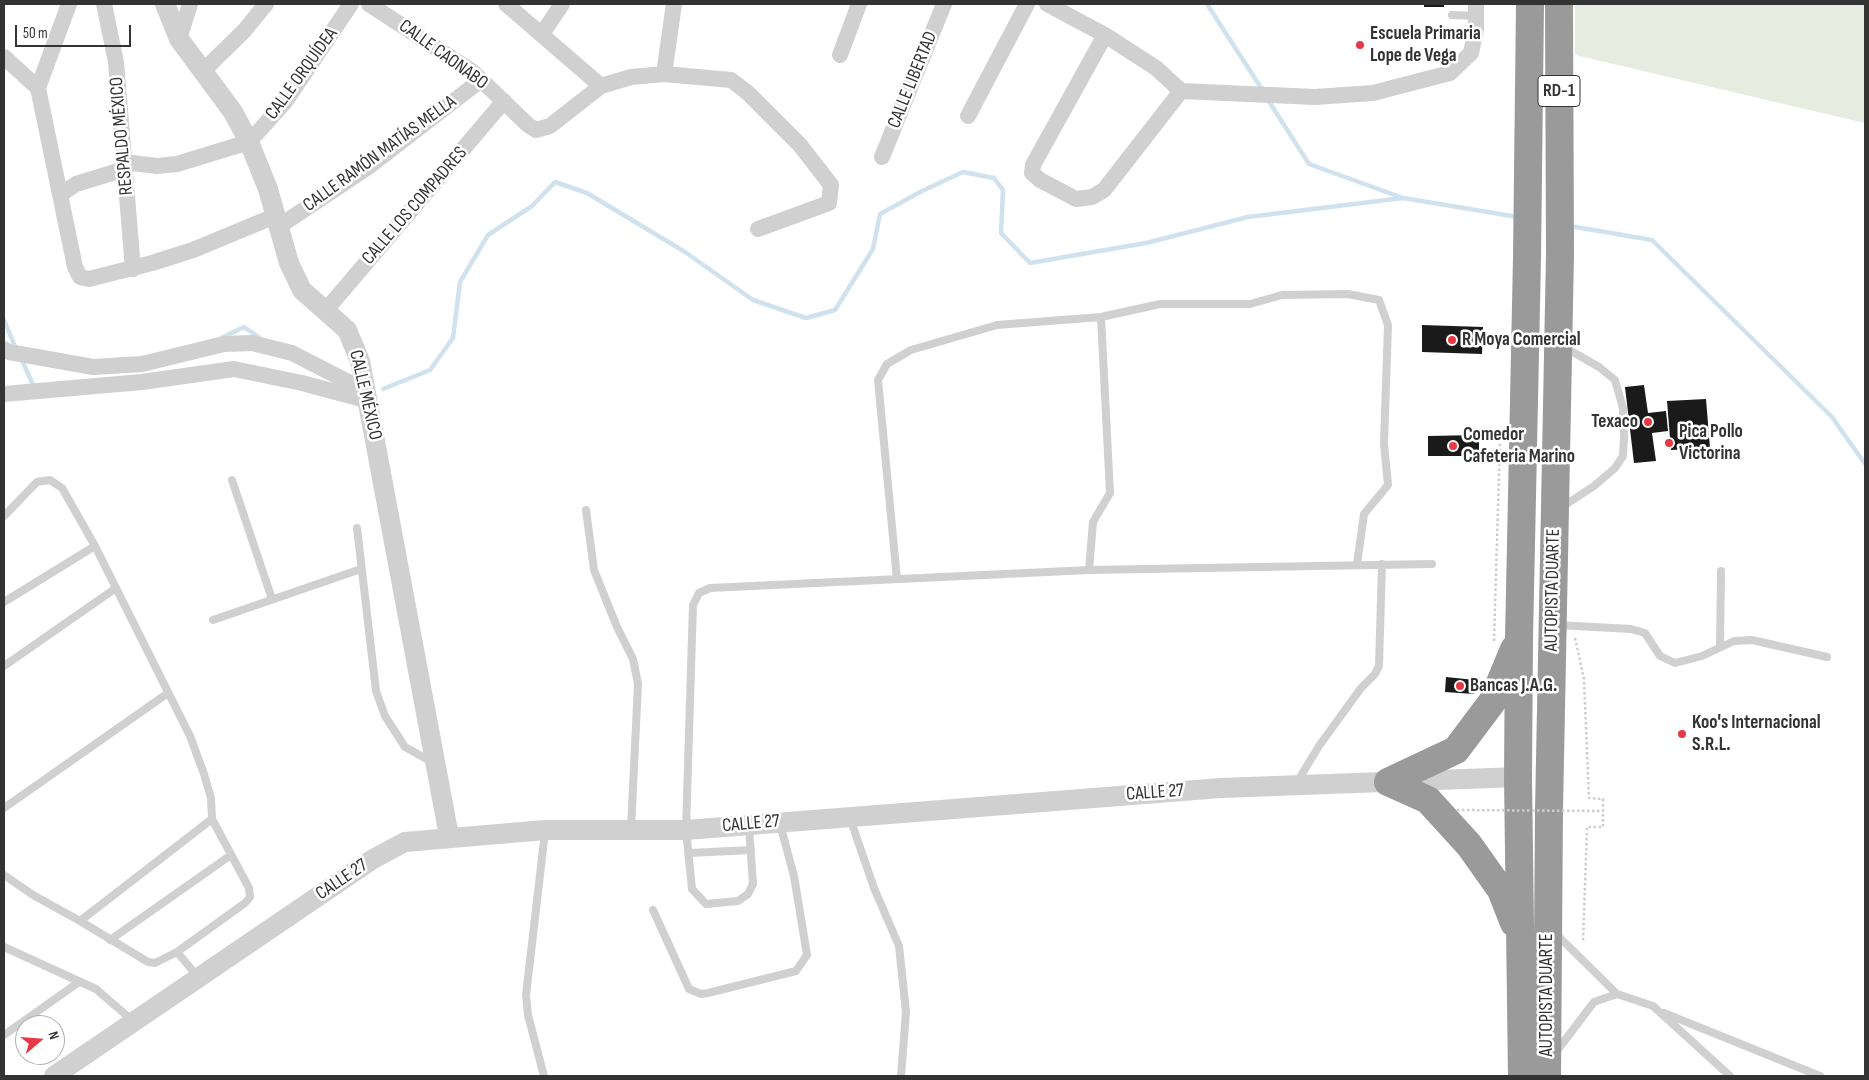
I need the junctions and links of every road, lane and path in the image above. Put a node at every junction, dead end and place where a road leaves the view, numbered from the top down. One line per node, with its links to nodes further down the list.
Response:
1 (69, 4): 29 (street)
2 (104, 4): 35 (street, RESPALDO MÉXICO)
3 (165, 4): 22 (street, CALLE MÉXICO)
4 (190, 4): 22 (street)
5 (266, 4): 25 (street)
6 (351, 4): 33 (street, CALLE ORQUÍDEA)
7 (369, 4): 17 (street, CALLE CAONABO)
8 (506, 4): 20 (street)
9 (562, 4): 20 (street)
10 (674, 4): 26 (street)
11 (859, 4): 23 (street)
12 (944, 4): 34 (street, CALLE LIBERTAD)
13 (1027, 4): 32 (street)
14 (1047, 4): 21 (street)
15 (1530, 4): 65 (highway, AUTOPISTA DUARTE / RD-1)
16 (1559, 4): 42 (highway, AUTOPISTA DUARTE / RD-1)
17 (389, 9): 27 (street, CALLE CAONABO)
18 (1476, 10): 19 (lane); 30 (street)
19 (1452, 15)
20 (542, 34): 28 (street)
21 (1105, 35): 30 (street); 30 (street)
22 (179, 39): 25 (street, CALLE MÉXICO)
23 (840, 55)
24 (4, 57): 29 (street)
25 (203, 72): 33 (street, CALLE MÉXICO)
26 (664, 74): 28 (street); 38 (street)
27 (482, 80): 31 (street, CALLE CAONABO); 37 (street, CALLE RAMÓN MATÍAS MELLA)
28 (601, 86): 31 (street, CALLE CAONABO)
29 (38, 88): 36 (street)
30 (1181, 91)
31 (504, 102): 40 (street, CALLE LOS COMPADRES)
32 (968, 116)
33 (250, 142): 35 (street); 37 (street, CALLE MÉXICO)
34 (882, 157)
35 (124, 165): 36 (street); 39 (street, RESPALDO MÉXICO)
36 (60, 195): 39 (street, CALLE RAMÓN MATÍAS MELLA)
37 (276, 221): 39 (street, CALLE RAMÓN MATÍAS MELLA); 40 (street, CALLE MÉXICO)
38 (758, 229)
39 (133, 269)
40 (326, 310): 44 (street, CALLE MÉXICO)
41 (1102, 317): 53 (lane); 57 (lane); 59 (lane)
42 (1558, 343): 49 (highway, AUTOPISTA DUARTE / RD-1); 49 (lane)
43 (4, 349): 44 (street)
44 (367, 393): 45 (street); 70 (street, CALLE MÉXICO)
45 (4, 394)
46 (1500, 434): 65 (path)
47 (232, 480): 61 (lane)
48 (586, 510): 82 (lane)
49 (1555, 512): 64 (highway, AUTOPISTA DUARTE / RD-1)
50 (4, 516): 52 (lane)
51 (357, 528): 56 (lane)
52 (95, 546): 60 (lane); 62 (lane)
53 (1357, 564): 54 (lane); 57 (lane)
54 (1382, 564): 55 (lane); 74 (lane)
55 (1432, 564)
56 (361, 569): 61 (lane); 70 (lane)
57 (1089, 570): 59 (lane)
58 (1721, 571): 66 (lane)
59 (897, 579): 83 (lane)
60 (116, 588): 68 (lane); 69 (lane)
61 (272, 599): 63 (lane)
62 (4, 602)
63 (213, 620)
64 (1562, 626): 66 (lane); 76 (path); 91 (highway, AUTOPISTA DUARTE / RD-1)
65 (1506, 641): 71 (highway, AUTOPISTA DUARTE / RD-1); 73 (highway)
66 (1720, 647): 67 (lane)
67 (1827, 657)
68 (4, 666)
69 (168, 692): 75 (lane); 78 (lane)
70 (434, 763): 84 (street, CALLE MÉXICO)
71 (1518, 777): 72 (street, CALLE 27); 92 (highway, AUTOPISTA DUARTE / RD-1)
72 (1455, 779): 73 (street, CALLE 27); 76 (path, bridge)
73 (1388, 782): 74 (street, CALLE 27); 92 (highway)
74 (1295, 786): 77 (street, CALLE 27)
75 (4, 808)
76 (1603, 811): 96 (path)
77 (849, 816): 79 (street, CALLE 27); 106 (lane)
78 (212, 819): 87 (lane); 90 (lane)
79 (780, 822): 80 (street, CALLE 27); 89 (lane)
80 (749, 825): 83 (street, CALLE 27); 85 (lane)
81 (545, 830): 82 (street, CALLE 27); 84 (street, CALLE 27); 105 (lane)
82 (631, 830): 83 (street, CALLE 27)
83 (686, 830): 86 (lane)
84 (449, 836): 97 (street, CALLE 27)
85 (751, 850): 86 (lane); 86 (lane)
86 (689, 853)
87 (231, 855): 93 (lane); 95 (lane)
88 (4, 875): 90 (lane)
89 (652, 910)
90 (80, 921): 93 (lane)
91 (1548, 925): 96 (lane); 103 (highway, AUTOPISTA DUARTE / RD-1)
92 (1520, 939): 107 (highway, AUTOPISTA DUARTE / RD-1)
93 (110, 940): 95 (lane)
94 (4, 947): 98 (lane)
95 (177, 952): 97 (lane)
96 (1582, 960): 99 (lane)
97 (199, 977): 101 (street, CALLE 27)
98 (78, 982): 101 (lane); 102 (lane)
99 (1617, 994): 100 (lane); 103 (lane)
100 (1659, 1012): 108 (lane); 109 (lane)
101 (133, 1021): 104 (street, CALLE 27)
102 (4, 1035)
103 (1547, 1070)
104 (54, 1076)
105 (544, 1076)
106 (901, 1076)
107 (1522, 1076)
108 (1730, 1076)
109 (1820, 1076)

